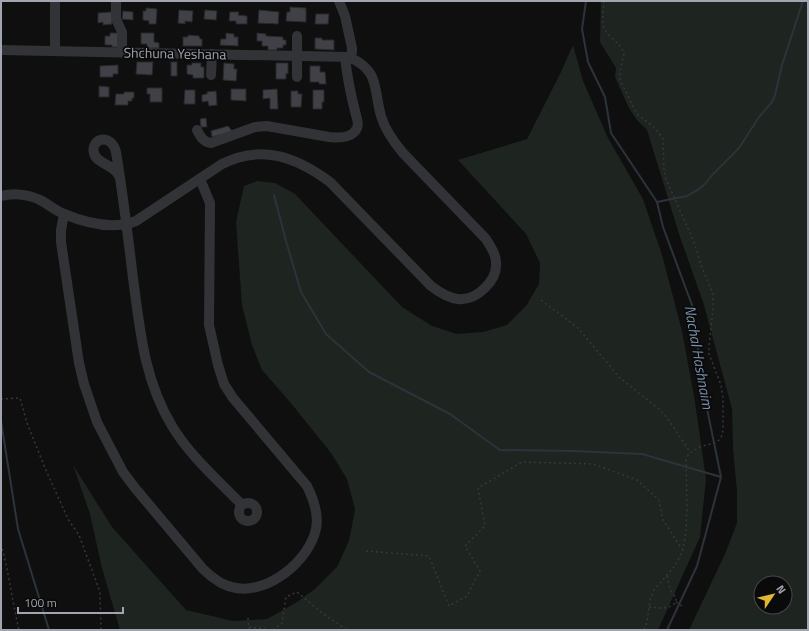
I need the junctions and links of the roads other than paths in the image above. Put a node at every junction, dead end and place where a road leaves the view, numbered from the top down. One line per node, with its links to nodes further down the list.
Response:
1 (55, 1): 6 (street)
2 (116, 1): 7 (street)
3 (339, 1): 10 (street)
4 (297, 36): 9 (street)
5 (1, 50): 6 (street, Shchuna Yeshana)
6 (55, 51): 7 (street, Shchuna Yeshana)
7 (122, 52): 8 (street, Shchuna Yeshana)
8 (212, 54): 9 (street, Shchuna Yeshana); 11 (street)
9 (297, 56): 10 (street, Shchuna Yeshana); 12 (street)
10 (347, 57): 13 (street); 15 (street)
11 (211, 75)
12 (298, 77)
13 (197, 130)
14 (119, 176): 18 (street)
15 (200, 179): 17 (street); 18 (street)
16 (1, 196): 17 (street)
17 (64, 214): 18 (street)
18 (127, 225): 19 (street)
19 (242, 505)

